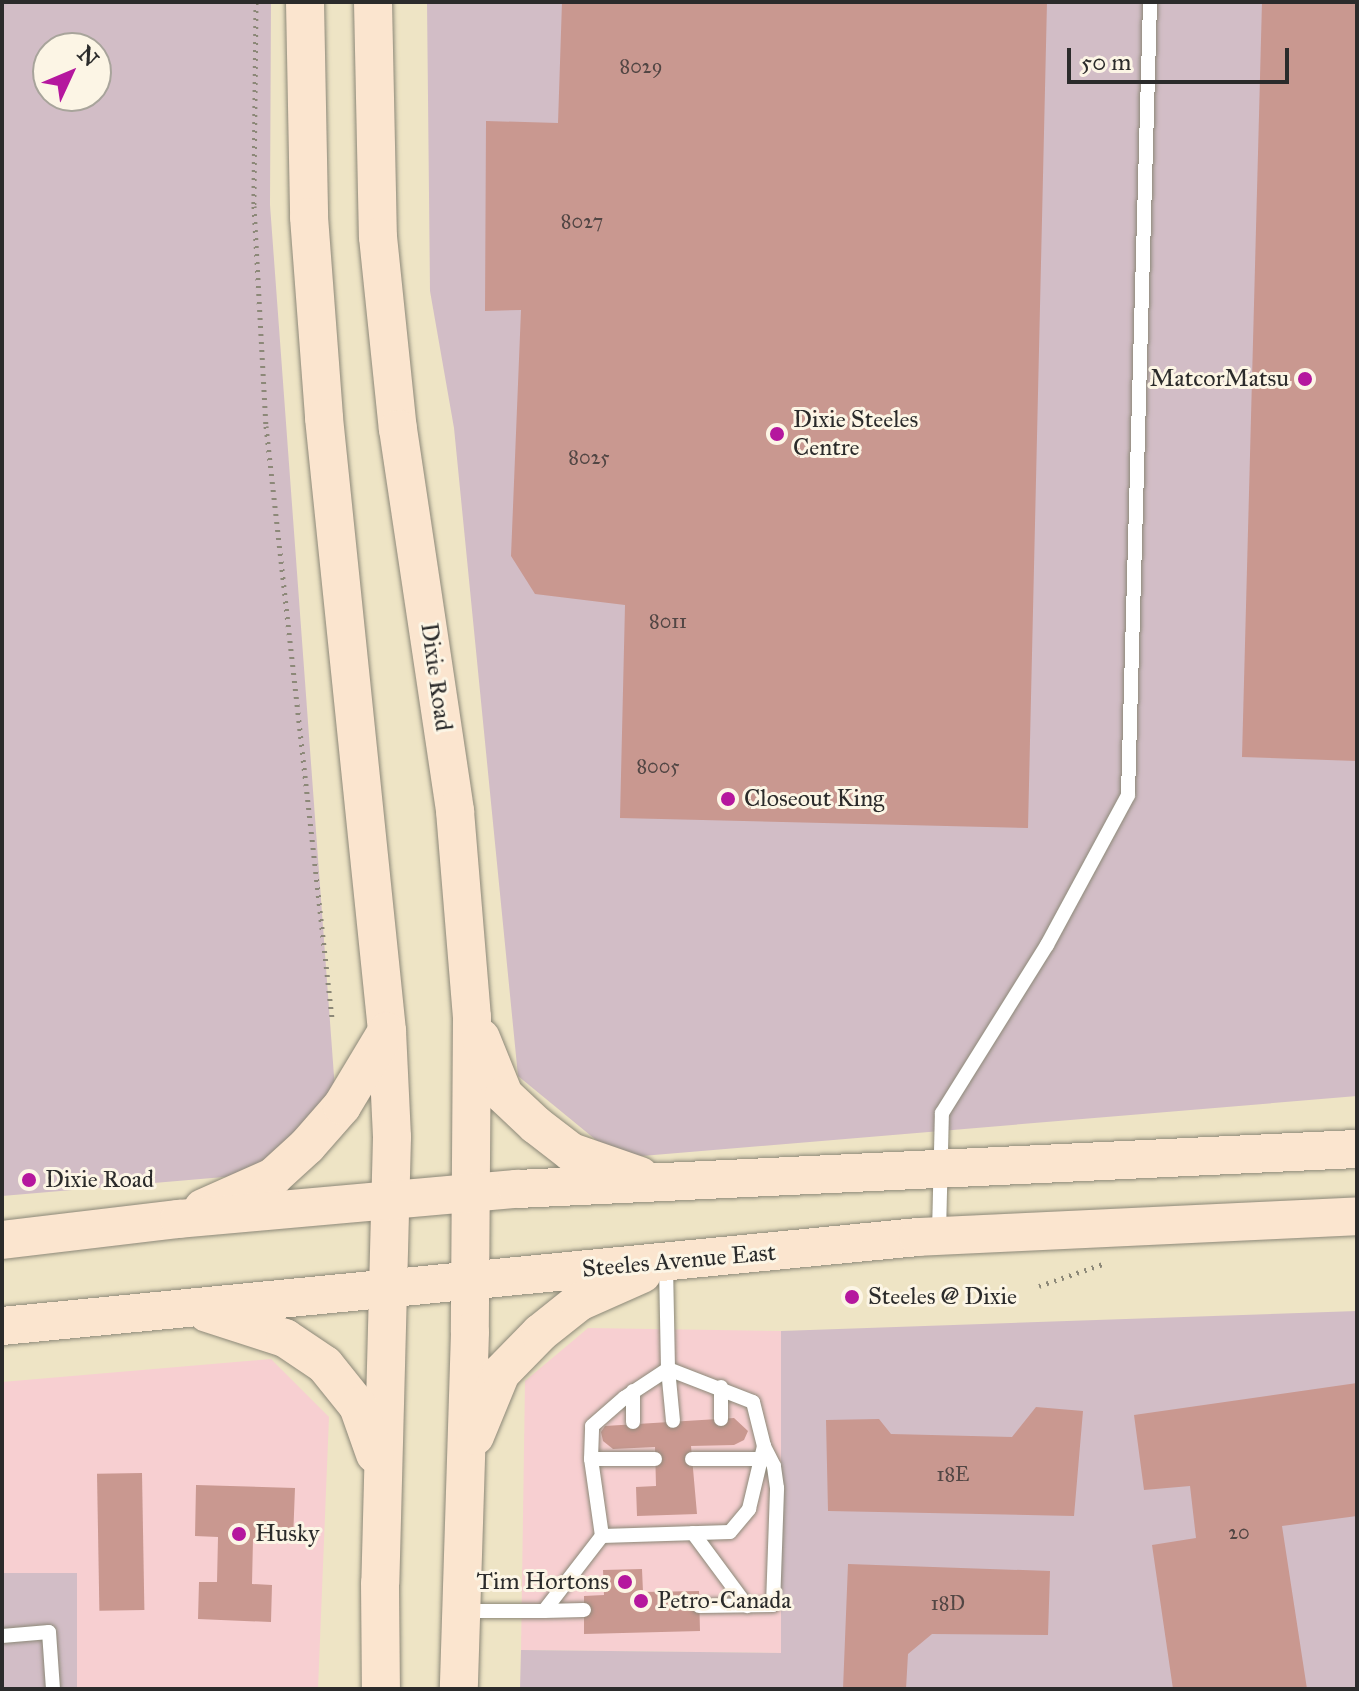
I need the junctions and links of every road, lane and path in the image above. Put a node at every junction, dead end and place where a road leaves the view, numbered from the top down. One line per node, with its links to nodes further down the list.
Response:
1 (256, 2): 6 (path)
2 (305, 2): 7 (main road)
3 (373, 2): 5 (main road, Dixie Road)
4 (1150, 2): 9 (lane)
5 (472, 1017): 10 (main road); 11 (main road, Dixie Road)
6 (332, 1018)
7 (387, 1031): 12 (main road); 14 (main road)
8 (1357, 1149): 9 (main road)
9 (940, 1166): 10 (main road); 15 (lane)
10 (657, 1183): 11 (main road)
11 (472, 1194): 12 (main road); 19 (main road, Dixie Road)
12 (391, 1201): 14 (main road); 21 (main road)
13 (1357, 1216): 15 (main road, Steeles Avenue East)
14 (179, 1219): 16 (main road)
15 (939, 1237): 17 (main road, Steeles Avenue East)
16 (2, 1240)
17 (666, 1264): 19 (main road, Steeles Avenue East); 24 (lane); 31 (main road)
18 (1103, 1264): 20 (path)
19 (470, 1280): 21 (main road, Steeles Avenue East); 31 (main road, Dixie Road)
20 (1039, 1286)
21 (388, 1287): 22 (main road, Steeles Avenue East); 35 (main road)
22 (180, 1307): 23 (main road, Steeles Avenue East); 35 (main road)
23 (2, 1326)
24 (668, 1369): 25 (lane); 26 (lane); 28 (lane)
25 (721, 1387): 27 (lane); 30 (lane)
26 (633, 1391): 29 (lane); 32 (lane)
27 (721, 1419)
28 (673, 1421)
29 (633, 1422)
30 (763, 1453): 34 (lane); 36 (lane); 39 (lane)
31 (466, 1456): 41 (main road, Dixie Road)
32 (591, 1459): 33 (lane); 37 (lane)
33 (655, 1459)
34 (692, 1459)
35 (383, 1476): 45 (main road)
36 (693, 1533): 37 (lane); 39 (lane)
37 (602, 1536): 42 (lane)
38 (699, 1606): 39 (lane)
39 (747, 1606)
40 (584, 1610): 42 (lane)
41 (461, 1611): 42 (lane); 46 (main road, Dixie Road)
42 (544, 1611)
43 (2, 1636): 44 (lane)
44 (53, 1689)
45 (381, 1689)
46 (459, 1689)

